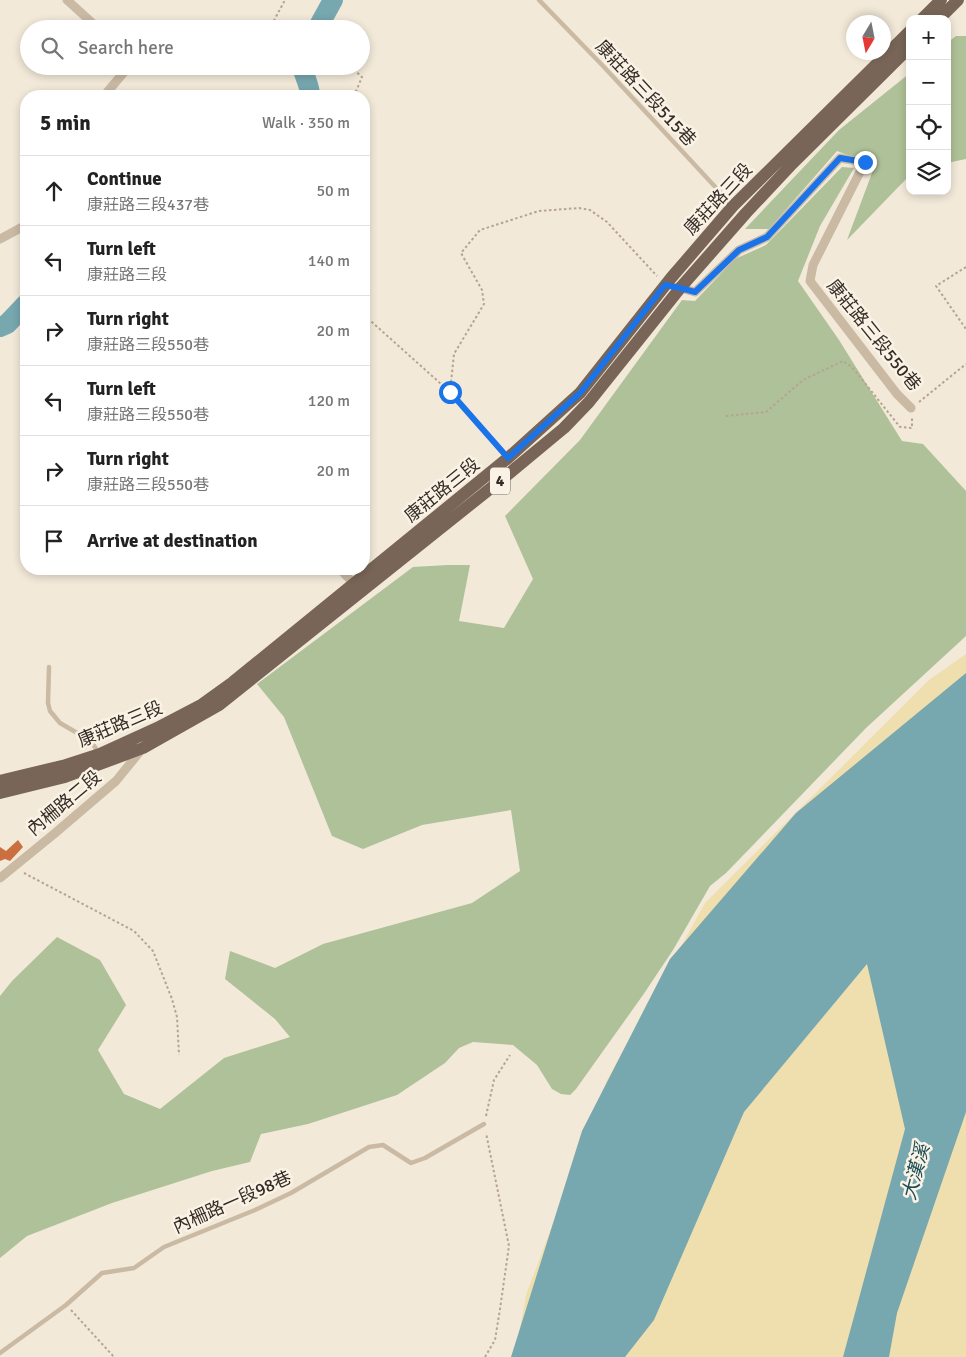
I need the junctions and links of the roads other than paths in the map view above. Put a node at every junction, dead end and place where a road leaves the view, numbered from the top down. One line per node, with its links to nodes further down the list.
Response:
1 (67, 0): 7 (street)
2 (941, 0): 5 (main road)
3 (958, 0): 6 (main road)
4 (541, 1): 12 (lane, 康莊路三段515巷)
5 (926, 15)
6 (942, 15)
7 (89, 20)
8 (906, 35): 12 (main road, 康莊路三段 / 4)
9 (906, 51): 16 (main road, 康莊路三段 / 4)
10 (122, 75): 11 (street)
11 (109, 90)
12 (733, 206): 15 (main road, 康莊路三段 / 4)
13 (20, 228): 14 (street)
14 (0, 238)
15 (665, 285): 16 (street, 康莊路三段550巷); 18 (main road, 康莊路三段 / 4)
16 (680, 288): 17 (street, 康莊路三段550巷); 23 (main road, 康莊路三段 / 4)
17 (911, 408)
18 (370, 571)
19 (346, 575): 21 (street)
20 (365, 575): 21 (main road, 康莊路三段 / 4)
21 (354, 584): 24 (main road, 康莊路三段 / 4)
22 (49, 667): 24 (lane)
23 (143, 748): 24 (main road, 康莊路三段 / 4); 27 (street, 內柵路二段)
24 (102, 758): 25 (main road, 康莊路三段 / 4); 26 (main road, 康莊路三段 / 4)
25 (0, 781)
26 (0, 793)
27 (0, 878)
28 (484, 1124): 29 (lane, 內柵路一段98巷)
29 (0, 1352)

